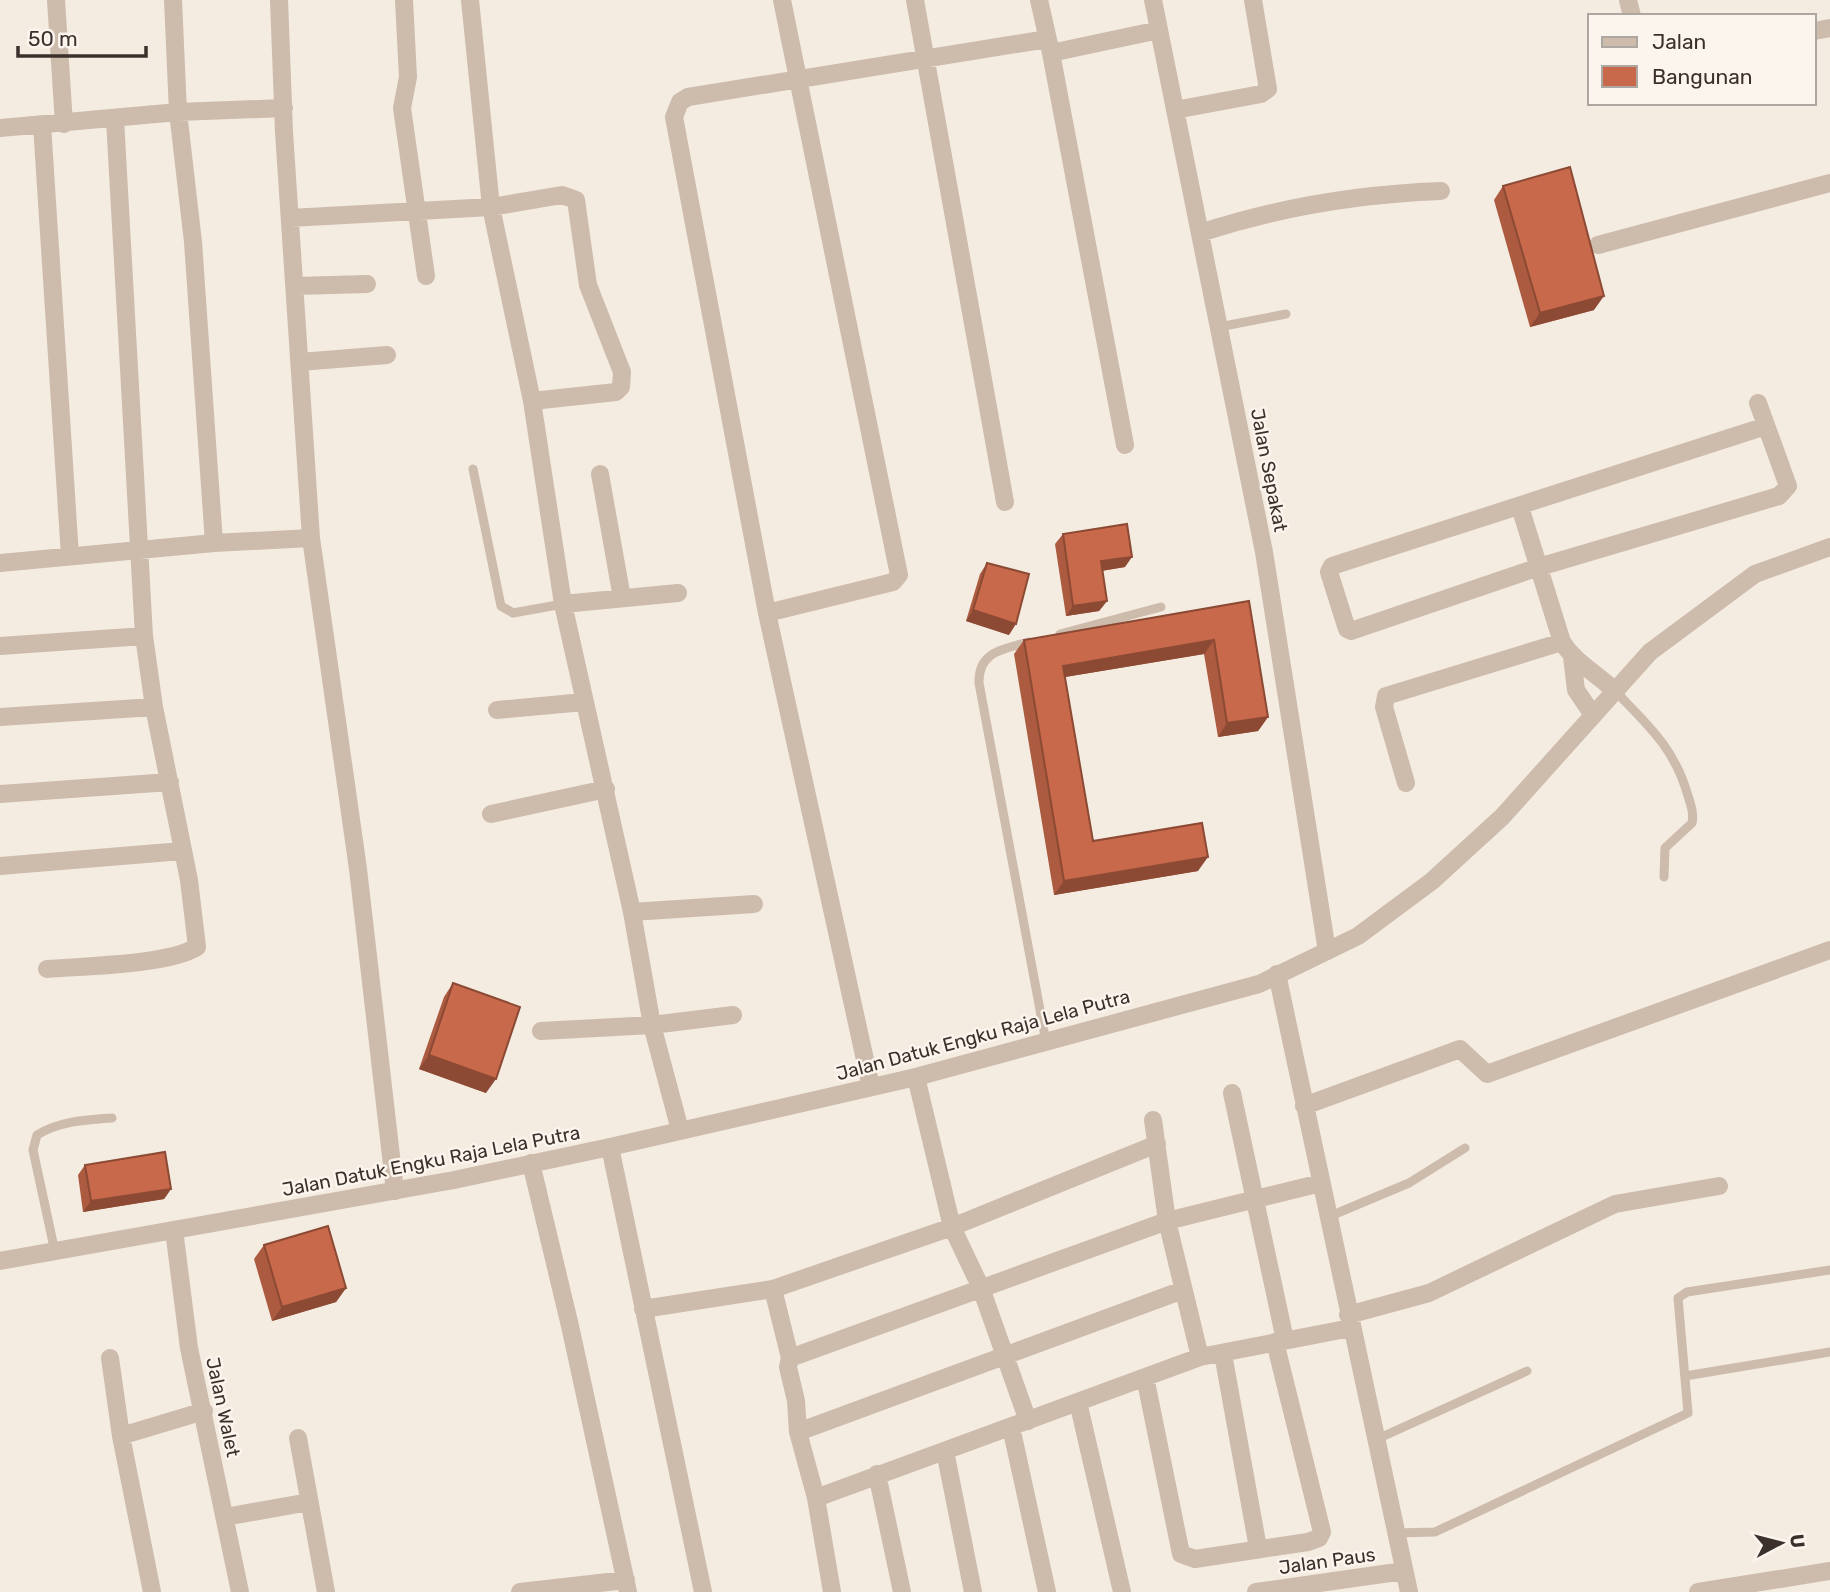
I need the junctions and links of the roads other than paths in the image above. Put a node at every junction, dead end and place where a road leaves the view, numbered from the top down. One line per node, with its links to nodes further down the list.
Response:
1 (56, 0): 19 (street)
2 (173, 0): 17 (street)
3 (279, 0): 15 (street)
4 (404, 0): 25 (street)
5 (470, 0): 24 (street)
6 (782, 0): 14 (street)
7 (915, 0): 13 (street)
8 (1039, 0): 12 (street)
9 (1153, 0): 11 (street, Jalan Sepakat)
10 (1252, 0): 16 (street)
11 (1159, 30): 12 (street); 16 (street, Jalan Sepakat)
12 (1049, 46): 13 (street); 39 (street)
13 (928, 59): 14 (street); 42 (street)
14 (799, 80): 55 (street); 55 (street)
15 (284, 108): 17 (street); 26 (street)
16 (1175, 110): 27 (street, Jalan Sepakat)
17 (178, 112): 18 (street); 45 (street)
18 (115, 119): 19 (street); 47 (street)
19 (64, 124): 20 (street)
20 (42, 125): 21 (street); 48 (street)
21 (0, 128)
22 (1830, 183): 28 (street)
23 (1441, 191): 27 (street)
24 (491, 206): 25 (street); 36 (street); 36 (street)
25 (415, 211): 26 (street); 29 (street)
26 (290, 218): 31 (street)
27 (1200, 233): 33 (street, Jalan Sepakat)
28 (1598, 245)
29 (426, 276)
30 (367, 284): 31 (street)
31 (295, 286): 35 (street)
32 (1286, 314): 33 (lane)
33 (1219, 327): 78 (street, Jalan Sepakat)
34 (387, 355): 35 (street)
35 (300, 362): 44 (street)
36 (532, 401): 53 (street)
37 (1758, 403): 38 (street)
38 (1766, 426): 43 (street); 50 (street)
39 (1125, 445)
40 (473, 469): 53 (lane)
41 (600, 474): 52 (street)
42 (1005, 502)
43 (1520, 507): 50 (street); 50 (street)
44 (311, 538): 45 (street); 98 (street)
45 (214, 543): 47 (street)
46 (1830, 547): 61 (street, Jalan Datuk Engku Raja Lela Putra)
47 (139, 552): 48 (street); 56 (street)
48 (70, 556): 49 (street)
49 (0, 563)
50 (1539, 567): 60 (street)
51 (678, 593): 52 (street)
52 (622, 598): 53 (street)
53 (563, 604): 62 (street)
54 (1161, 607): 57 (lane)
55 (767, 613): 86 (street)
56 (144, 636): 59 (street); 63 (street)
57 (1047, 638)
58 (1034, 641): 84 (lane)
59 (0, 646)
60 (1567, 650): 61 (street); 65 (street); 68 (street)
61 (1616, 691): 65 (street, Jalan Datuk Engku Raja Lela Putra); 74 (lane)
62 (584, 702): 64 (street); 69 (street)
63 (154, 707): 66 (street); 67 (street)
64 (497, 710)
65 (1593, 715): 78 (street, Jalan Datuk Engku Raja Lela Putra)
66 (0, 717)
67 (170, 782): 70 (street); 72 (street)
68 (1406, 783)
69 (606, 789): 71 (street); 76 (street)
70 (0, 794)
71 (491, 814)
72 (182, 851): 73 (street); 79 (street)
73 (0, 866)
74 (1664, 877)
75 (754, 904): 76 (street)
76 (632, 912): 82 (street)
77 (1830, 950): 88 (street)
78 (1327, 951): 80 (street, Jalan Datuk Engku Raja Lela Putra)
79 (47, 969)
80 (1277, 974): 84 (street, Jalan Datuk Engku Raja Lela Putra); 88 (street)
81 (733, 1015): 82 (street)
82 (652, 1025): 83 (street); 91 (street)
83 (541, 1031)
84 (1046, 1042): 85 (street, Jalan Datuk Engku Raja Lela Putra)
85 (916, 1077): 86 (street, Jalan Datuk Engku Raja Lela Putra); 102 (street)
86 (871, 1087): 91 (street, Jalan Datuk Engku Raja Lela Putra)
87 (1233, 1093): 99 (street)
88 (1304, 1106): 96 (street)
89 (112, 1118): 104 (lane)
90 (1153, 1120): 92 (street)
91 (680, 1130): 93 (street, Jalan Datuk Engku Raja Lela Putra)
92 (1157, 1144): 101 (street); 102 (street)
93 (610, 1147): 95 (street, Jalan Datuk Engku Raja Lela Putra); 110 (street)
94 (1465, 1148): 100 (lane)
95 (531, 1163): 98 (street, Jalan Datuk Engku Raja Lela Putra); 138 (street)
96 (1321, 1183): 99 (street); 100 (street)
97 (1719, 1186): 111 (street)
98 (395, 1191): 103 (street, Jalan Datuk Engku Raja Lela Putra)
99 (1255, 1199): 101 (street); 112 (street)
100 (1328, 1217): 111 (street)
101 (1167, 1221): 107 (street); 109 (street)
102 (952, 1227): 107 (street); 108 (street)
103 (174, 1230): 104 (street, Jalan Datuk Engku Raja Lela Putra); 123 (street, Jalan Walet)
104 (54, 1252): 105 (street, Jalan Datuk Engku Raja Lela Putra)
105 (0, 1261)
106 (1830, 1270): 120 (lane)
107 (981, 1288): 115 (street); 116 (street)
108 (773, 1289): 110 (street); 115 (street)
109 (1183, 1290): 116 (street); 117 (street)
110 (643, 1309): 144 (street)
111 (1349, 1322): 112 (street); 128 (street)
112 (1280, 1341): 114 (street); 135 (street)
113 (1830, 1352): 120 (lane)
114 (1223, 1354): 117 (street); 135 (street)
115 (790, 1357): 125 (street)
116 (1005, 1357): 124 (street); 125 (street)
117 (1200, 1357): 121 (street)
118 (110, 1358): 126 (street)
119 (1527, 1371): 128 (lane)
120 (1685, 1376): 134 (lane)
121 (1145, 1377): 122 (street); 135 (street)
122 (1078, 1402): 124 (street); 149 (street)
123 (204, 1411): 126 (street); 133 (street, Jalan Walet)
124 (1020, 1424): 129 (street); 148 (street)
125 (798, 1432): 131 (street)
126 (121, 1436): 140 (street)
127 (298, 1438): 132 (street)
128 (1375, 1440): 134 (street)
129 (945, 1451): 130 (street); 147 (street)
130 (877, 1474): 131 (street); 146 (street)
131 (816, 1498): 145 (street)
132 (309, 1502): 133 (street); 142 (street)
133 (225, 1517): 141 (street, Jalan Walet)
134 (1396, 1534): 136 (street)
135 (1258, 1548)
136 (1404, 1571): 139 (street, Jalan Paus); 151 (street)
137 (1830, 1571): 152 (street)
138 (627, 1586): 143 (street)
139 (1325, 1588): 150 (street, Jalan Paus)
140 (152, 1592)
141 (240, 1592)
142 (326, 1592)
143 (520, 1592)
144 (703, 1592)
145 (832, 1592)
146 (902, 1592)
147 (973, 1592)
148 (1046, 1592)
149 (1122, 1592)
150 (1256, 1592)
151 (1409, 1592)
152 (1698, 1592)

